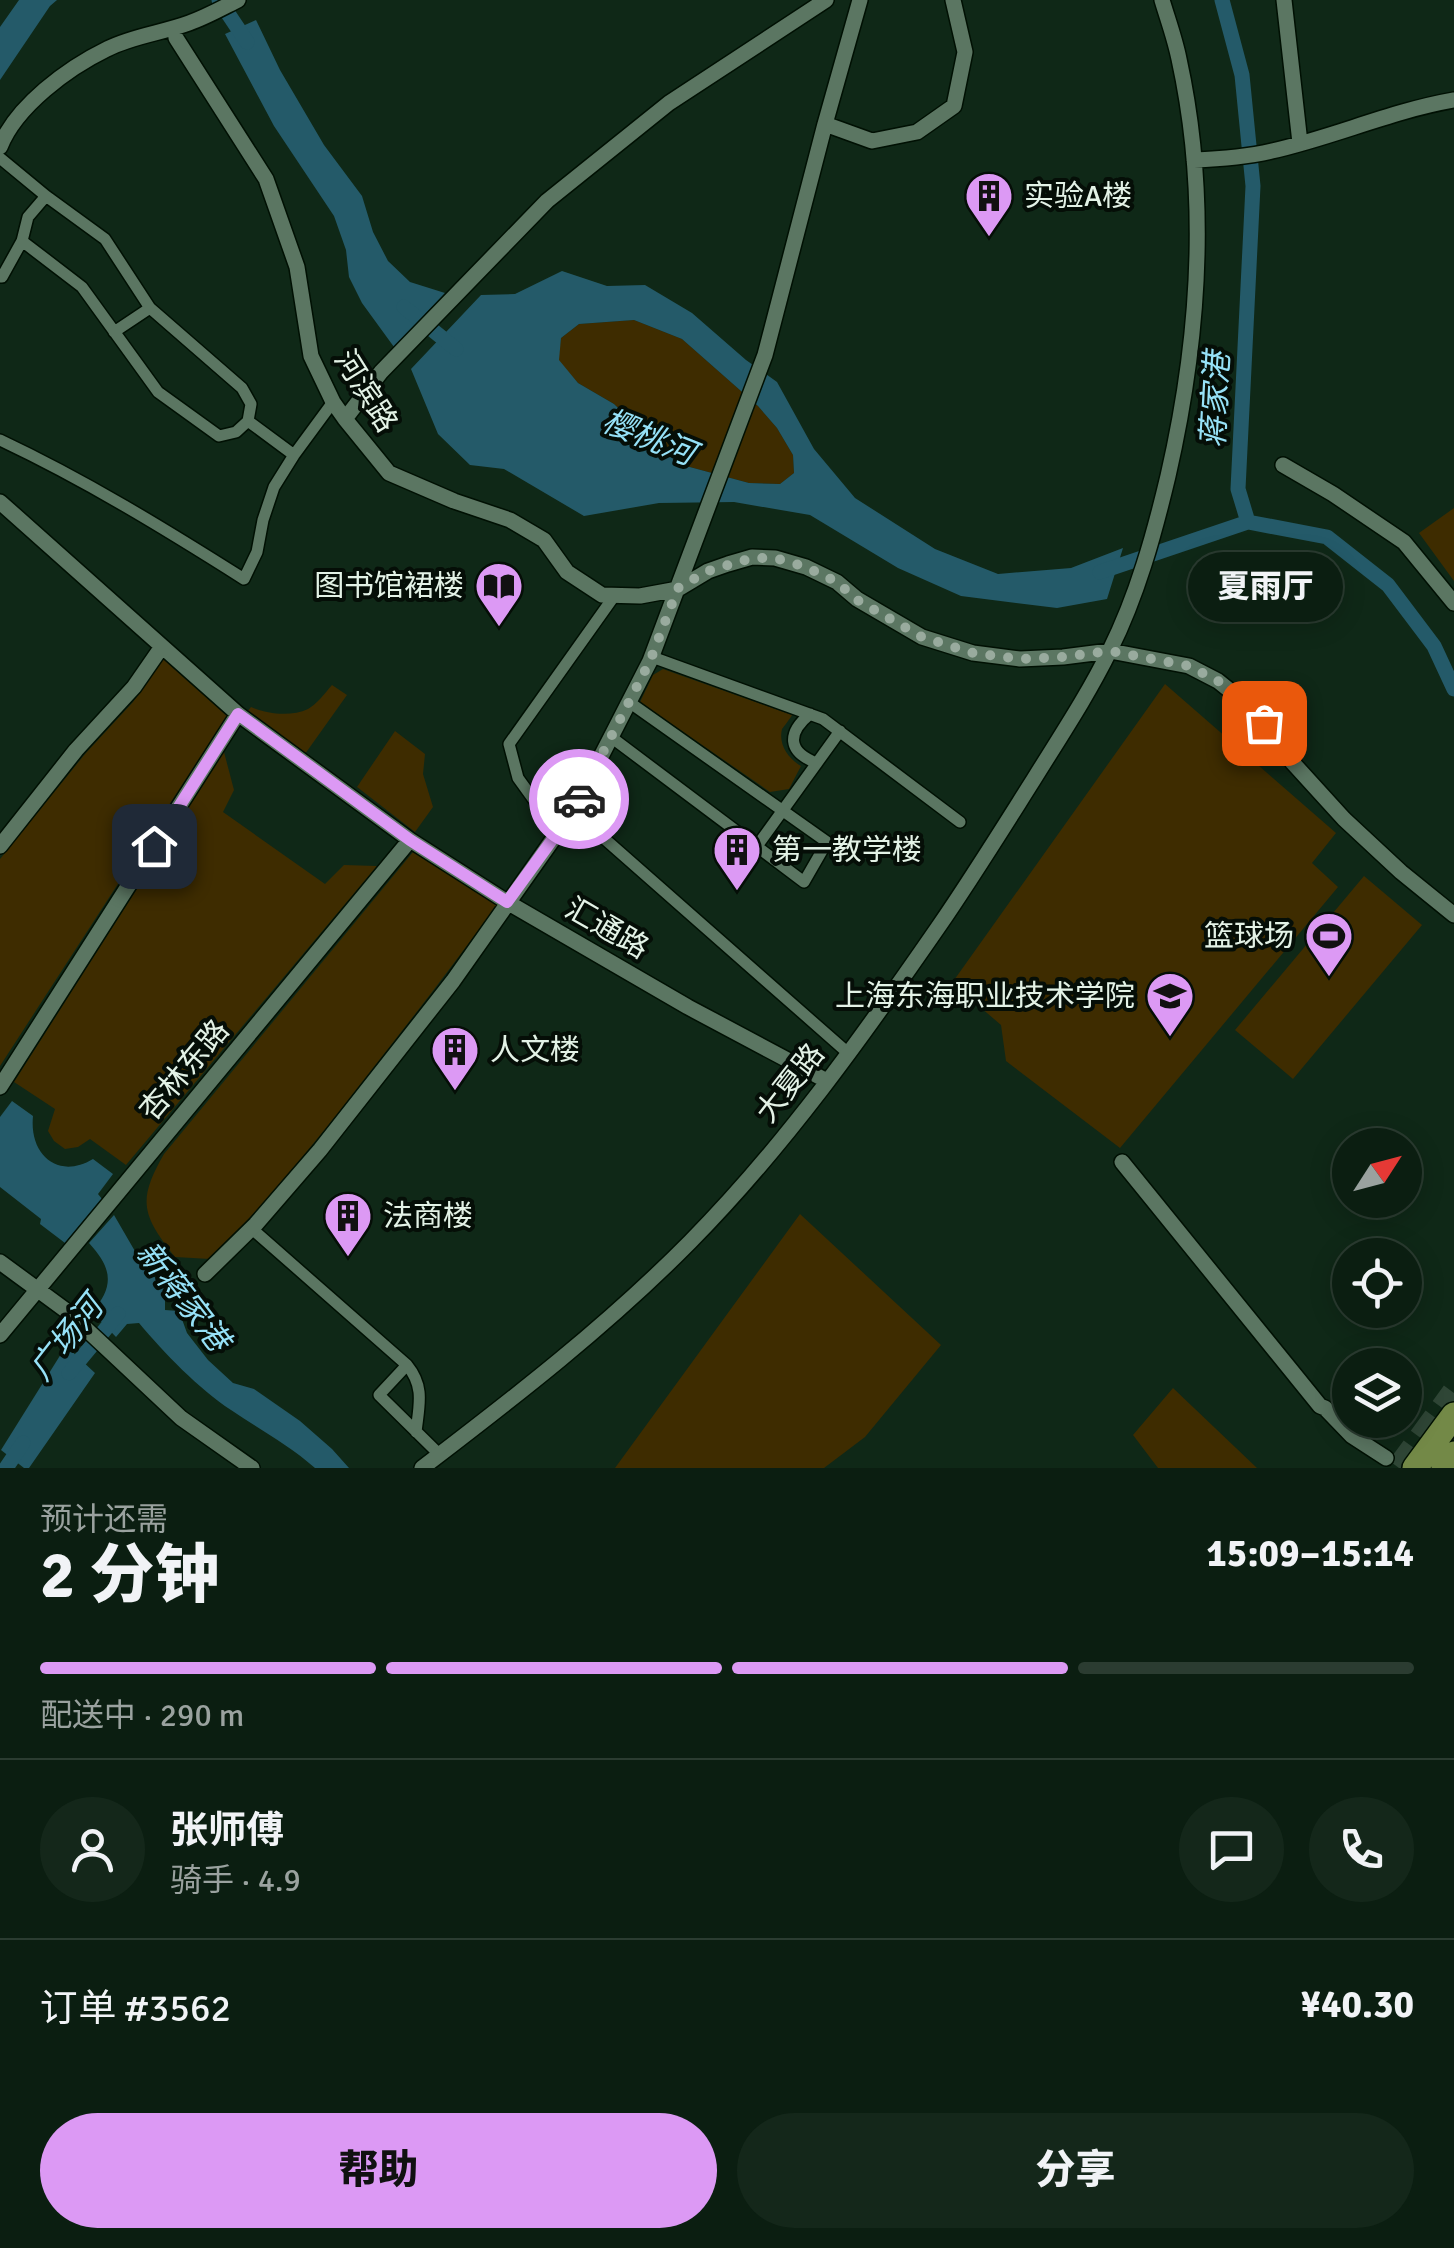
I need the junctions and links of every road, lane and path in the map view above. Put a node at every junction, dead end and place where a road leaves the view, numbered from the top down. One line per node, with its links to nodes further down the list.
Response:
1 (238, 0): 10 (street)
2 (826, 0): 20 (street)
3 (860, 0): 9 (street)
4 (953, 0): 9 (street)
5 (1162, 0): 13 (street, 大夏路)
6 (1284, 0): 11 (street)
7 (176, 38): 19 (street, 河滨路)
8 (1454, 100): 11 (street)
9 (825, 124): 26 (street)
10 (0, 146)
11 (1293, 146): 13 (street)
12 (0, 158): 14 (street)
13 (1194, 160): 30 (street, 大夏路)
14 (46, 196): 15 (street); 17 (street)
15 (22, 241): 16 (street); 18 (street)
16 (0, 276)
17 (150, 308): 18 (street); 21 (street)
18 (114, 332): 21 (street)
19 (334, 402): 20 (street, 河滨路); 23 (street)
20 (345, 419): 27 (street, 河滨路)
21 (248, 421): 23 (street)
22 (0, 440): 23 (street)
23 (294, 454)
24 (1282, 465): 28 (street)
25 (0, 502): 29 (street, 汇通路)
26 (678, 588): 27 (street, 河滨路); 30 (street, 河滨路); 31 (street)
27 (615, 595): 39 (street)
28 (1454, 603)
29 (162, 648): 33 (street, 汇通路); 42 (street)
30 (1110, 651): 45 (street, 河滨路); 46 (street, 大夏路)
31 (652, 658): 32 (street); 34 (street)
32 (629, 702): 36 (street); 38 (street)
33 (238, 714): 41 (street, 汇通路); 48 (street)
34 (810, 714): 35 (street); 37 (street)
35 (840, 732): 37 (street); 40 (street)
36 (611, 737): 39 (street); 43 (street)
37 (817, 763): 38 (street)
38 (782, 810): 43 (street); 43 (street)
39 (568, 818): 44 (street); 46 (street)
40 (960, 822)
41 (410, 840): 44 (street, 汇通路); 53 (street, 杏林东路)
42 (0, 846)
43 (756, 846)
44 (507, 902): 47 (street, 汇通路); 50 (street)
45 (1454, 915)
46 (848, 1053): 47 (street, 大夏路)
47 (827, 1081): 58 (street, 大夏路)
48 (0, 1087)
49 (1122, 1162): 60 (street)
50 (251, 1228): 52 (street); 55 (street)
51 (0, 1262): 53 (street)
52 (205, 1274)
53 (38, 1289): 54 (street, 杏林东路); 61 (street)
54 (0, 1335)
55 (406, 1365): 57 (street); 57 (street)
56 (1454, 1415): 63 (main road)
57 (416, 1432): 58 (street)
58 (440, 1454): 62 (street, 大夏路)
59 (1454, 1454): 64 (main road)
60 (1386, 1458)
61 (252, 1468)
62 (422, 1468)
63 (1415, 1468)
64 (1444, 1468)

